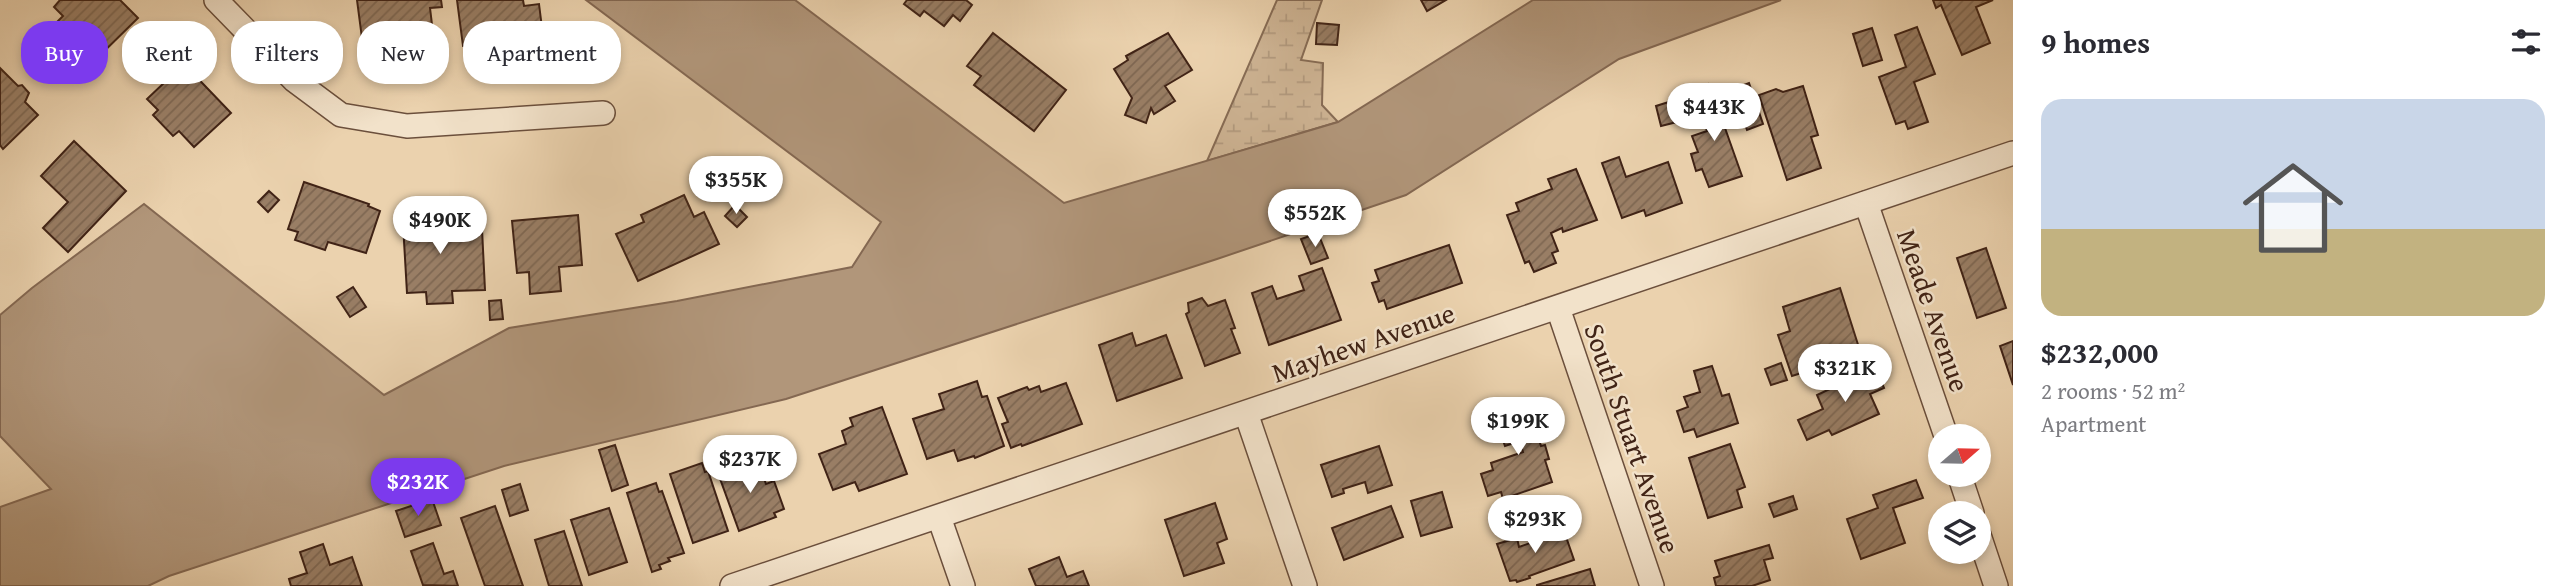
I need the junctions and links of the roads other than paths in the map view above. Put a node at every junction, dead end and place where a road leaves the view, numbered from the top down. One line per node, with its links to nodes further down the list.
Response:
1 (216, 0): 2 (street)
2 (603, 113)
3 (2013, 153): 4 (street, Mayhew Avenue)
4 (1866, 204): 5 (street, Mayhew Avenue); 7 (street, Meade Avenue)
5 (1558, 308): 6 (street, Mayhew Avenue); 13 (street, South Stuart Avenue)
6 (1246, 414): 8 (street, Mayhew Avenue); 12 (street)
7 (1942, 424)
8 (939, 517): 10 (street, Mayhew Avenue); 11 (street)
9 (1989, 564): 14 (street)
10 (732, 586)
11 (962, 586)
12 (1305, 586)
13 (1652, 586)
14 (1996, 586)

